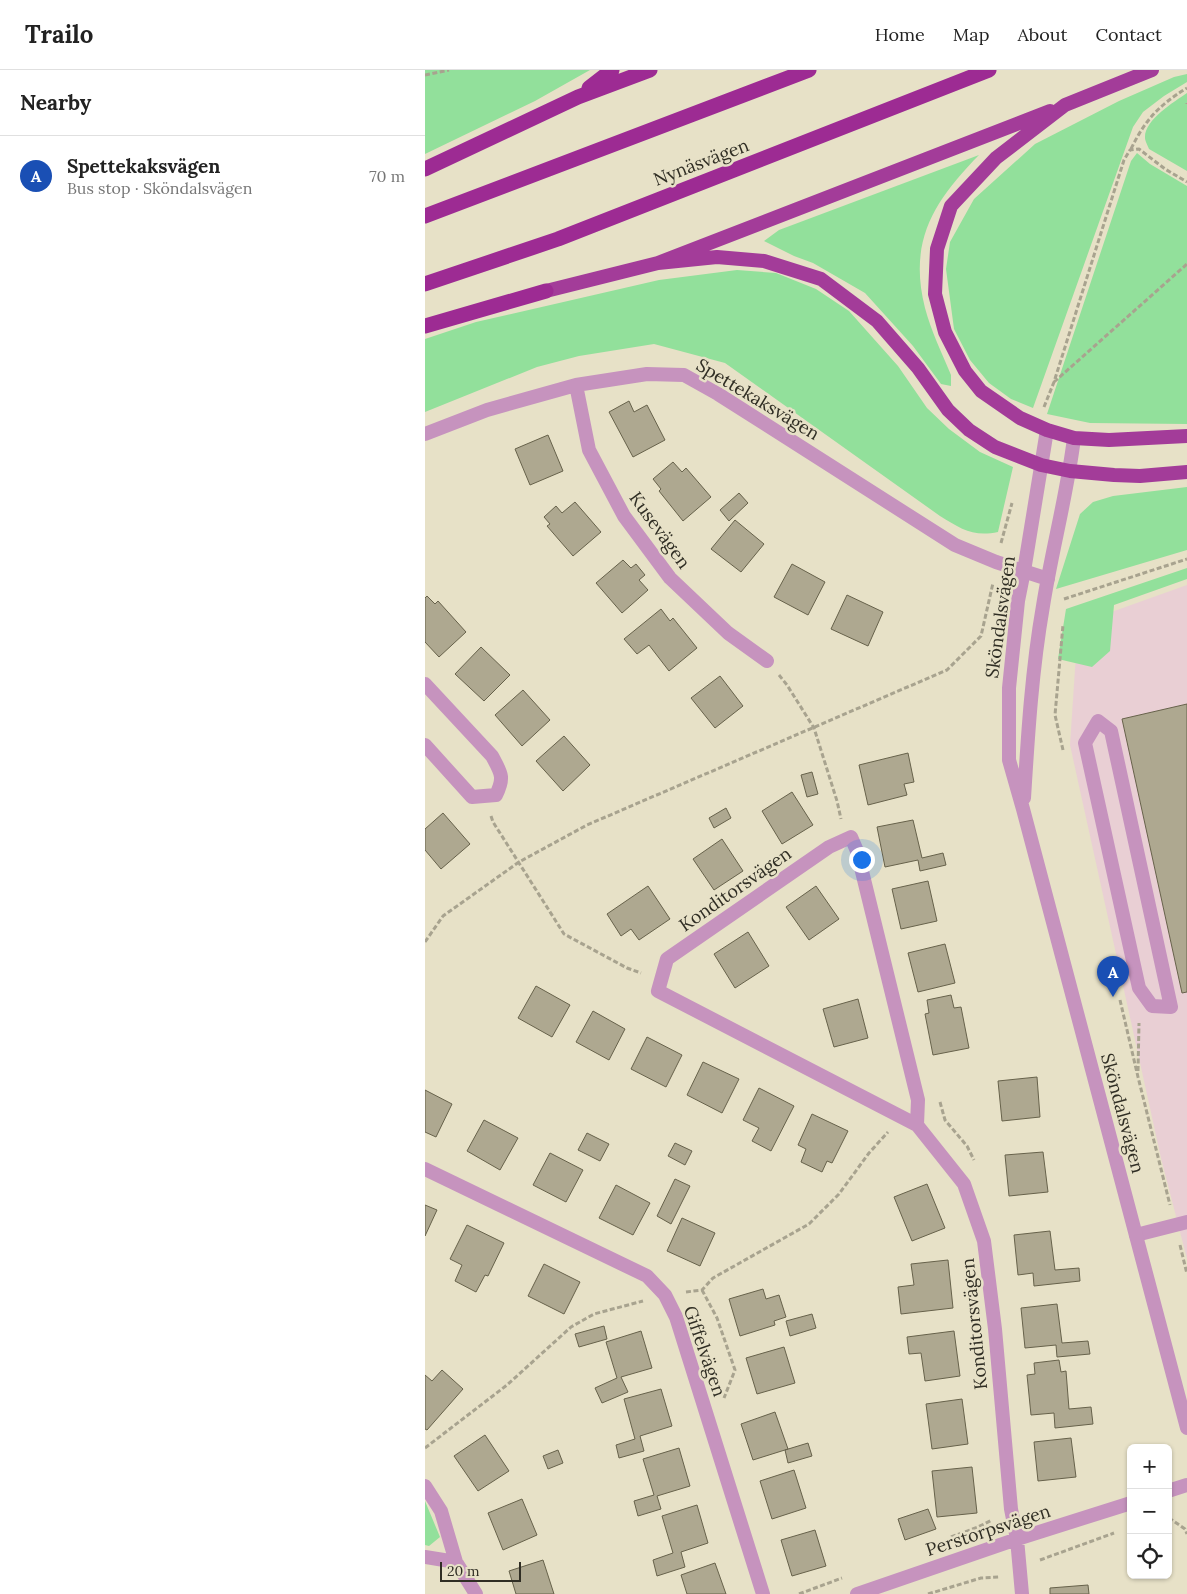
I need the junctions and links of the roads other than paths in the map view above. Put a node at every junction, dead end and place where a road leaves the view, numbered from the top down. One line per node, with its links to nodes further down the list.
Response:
1 (612, 70): 6 (highway)
2 (650, 70): 6 (highway)
3 (809, 70): 9 (highway)
4 (989, 70): 11 (highway, Nynäsvägen)
5 (1152, 70): 7 (highway)
6 (578, 97): 8 (highway)
7 (1065, 105): 10 (highway); 15 (highway)
8 (425, 169)
9 (425, 216)
10 (658, 263): 12 (highway); 19 (highway)
11 (425, 284)
12 (546, 291): 13 (highway)
13 (425, 326)
14 (576, 385): 16 (street, Spettekaksvägen); 22 (street, Spettekaksvägen); 24 (street, Kusevägen)
15 (1041, 428): 18 (highway); 19 (street, Sköndalsvägen)
16 (425, 434)
17 (1187, 436): 18 (highway)
18 (1074, 438): 20 (street, Sköndalsvägen)
19 (1041, 465): 20 (highway); 22 (street, Sköndalsvägen)
20 (1070, 471): 21 (highway); 23 (street, Sköndalsvägen)
21 (1187, 472)
22 (1025, 571): 23 (street, Spettekaksvägen); 27 (street, Sköndalsvägen)
23 (1048, 578): 27 (street, Sköndalsvägen)
24 (767, 661)
25 (425, 684): 26 (street)
26 (425, 745)
27 (1023, 809): 32 (street, Sköndalsvägen)
28 (1139, 988): 28 (street)
29 (917, 1125): 29 (street, Konditorsvägen); 38 (street, Konditorsvägen)
30 (425, 1169): 42 (street, Giffelvägen)
31 (1187, 1222): 32 (street)
32 (1136, 1235): 33 (street, Sköndalsvägen)
33 (1187, 1428)
34 (1187, 1485): 36 (street)
35 (425, 1486): 40 (street)
36 (1172, 1490)
37 (1127, 1504): 38 (street, Perstorpsvägen)
38 (1017, 1539): 43 (street, Perstorpsvägen); 44 (street, Konditorsvägen)
39 (425, 1557): 40 (street)
40 (456, 1562): 41 (street)
41 (476, 1594)
42 (763, 1594)
43 (857, 1594)
44 (1022, 1594)

